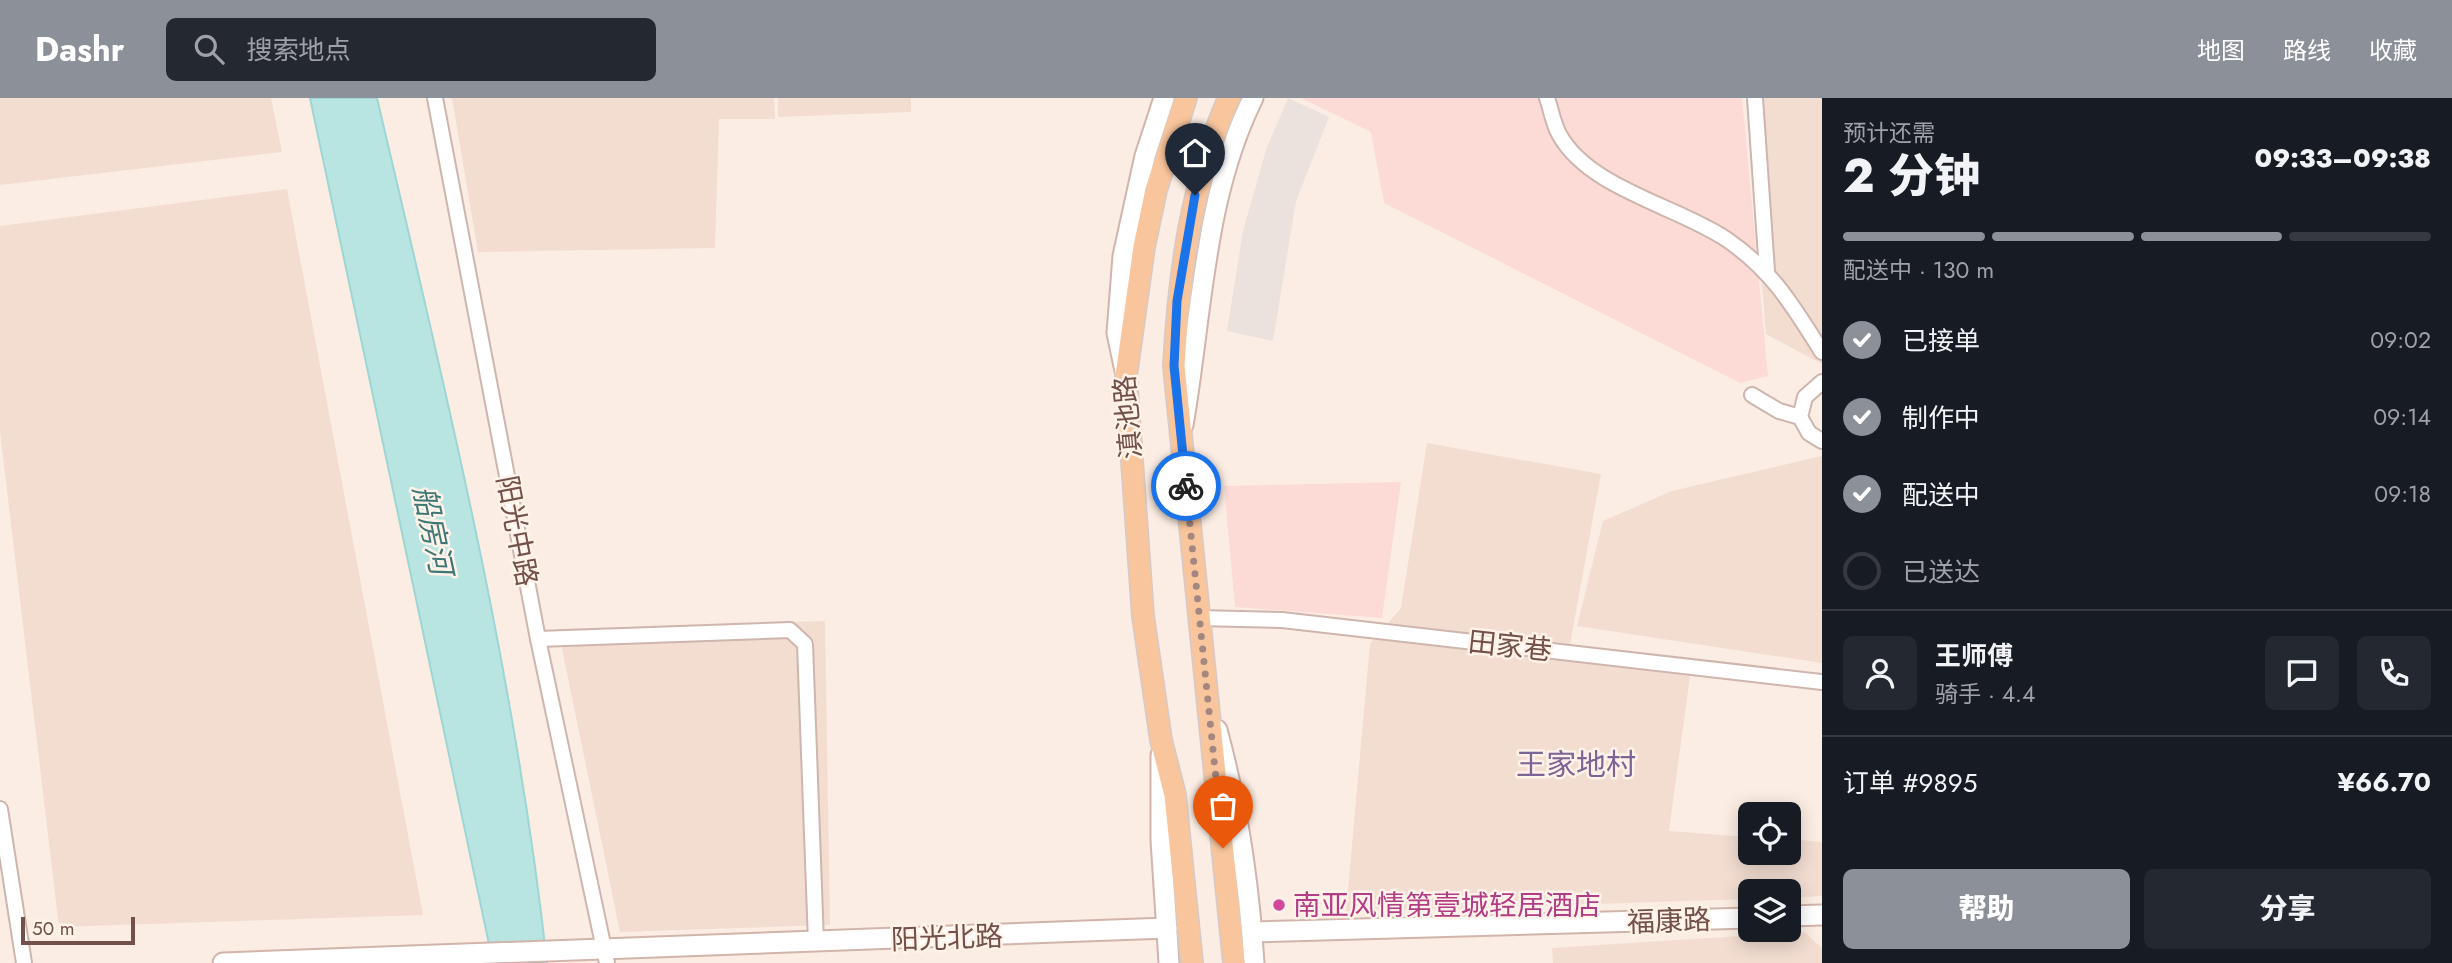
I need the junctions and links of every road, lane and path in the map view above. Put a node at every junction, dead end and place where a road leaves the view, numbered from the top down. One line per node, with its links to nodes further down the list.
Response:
1 (435, 98): 17 (street, 阳光中路)
2 (1164, 98): 10 (street, 滇池路)
3 (1186, 98): 10 (main road)
4 (1228, 98): 14 (main road, 滇池路)
5 (1252, 98): 14 (street, 滇池路)
6 (1547, 98): 8 (street)
7 (1755, 98): 8 (street)
8 (1768, 271): 9 (street)
9 (1822, 352)
10 (1126, 376): 20 (main road, 滇池路)
11 (1822, 382): 13 (street)
12 (1752, 395): 13 (street)
13 (1800, 417): 15 (street)
14 (1182, 433): 16 (main road, 滇池路)
15 (1822, 440)
16 (1198, 618): 18 (street, 田家巷); 19 (main road, 滇池路)
17 (538, 639): 27 (street); 28 (street, 阳光中路)
18 (1822, 682)
19 (1206, 692): 26 (street, 滇池路); 33 (main road, 滇池路)
20 (1161, 740): 25 (street, 滇池路); 32 (main road, 滇池路)
21 (0, 810): 29 (street)
22 (1822, 915): 23 (street)
23 (1801, 916)
24 (1738, 918): 26 (street, 福康路)
25 (1167, 928): 27 (street, 阳光北路); 31 (street, 滇池路)
26 (1252, 932): 34 (street, 滇池路)
27 (816, 942): 28 (street, 阳光北路)
28 (605, 956): 30 (street, 阳光北路)
29 (24, 963)
30 (223, 963)
31 (1169, 963)
32 (1192, 963)
33 (1234, 963)
34 (1254, 963)

